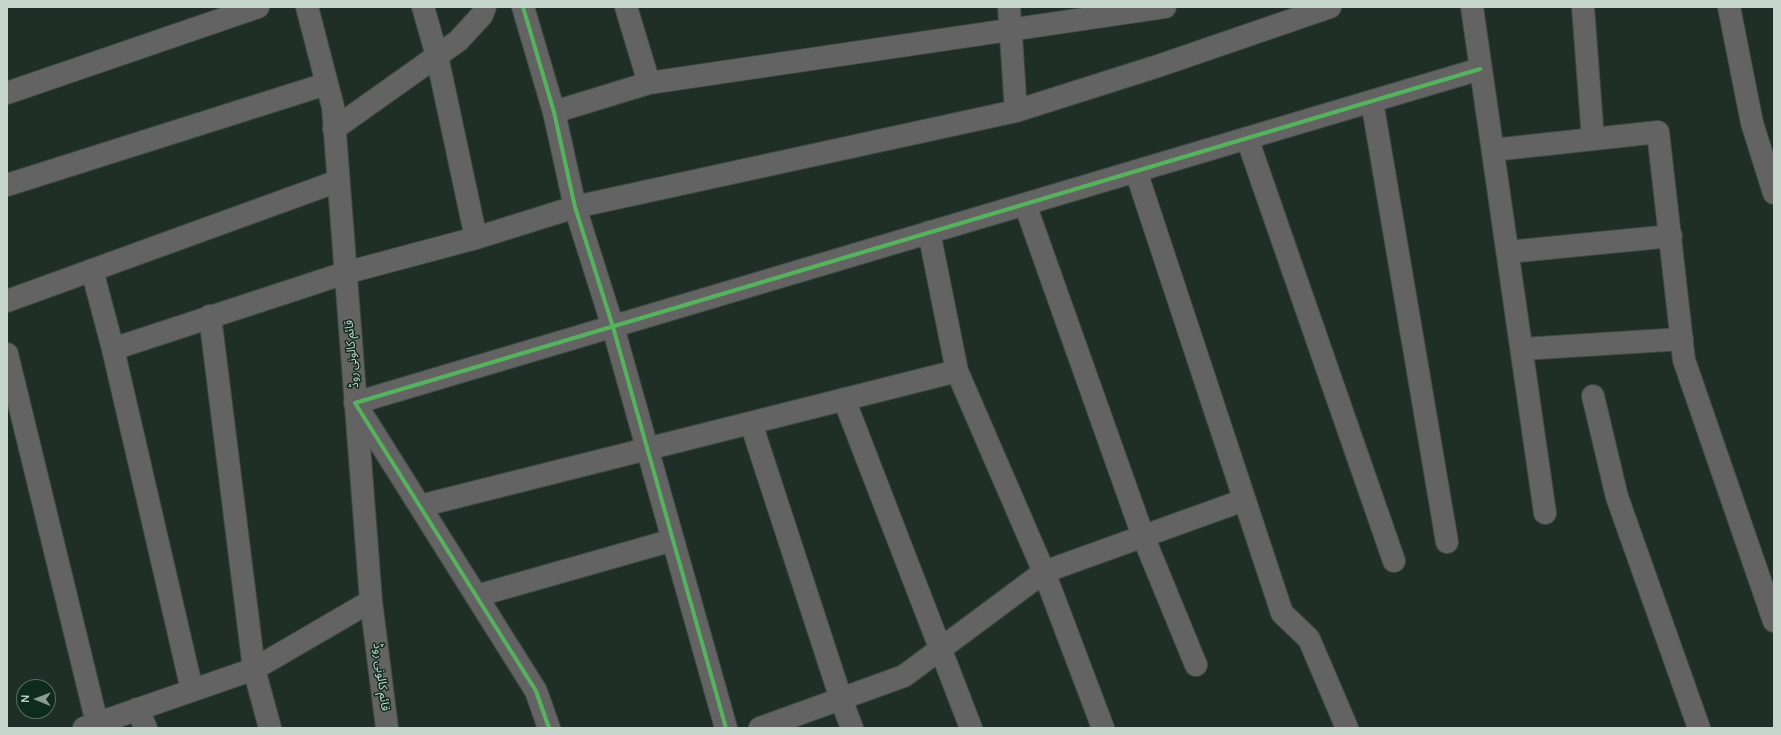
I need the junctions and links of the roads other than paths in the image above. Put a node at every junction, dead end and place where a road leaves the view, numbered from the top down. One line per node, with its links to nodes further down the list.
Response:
1 (258, 7): 18 (street)
2 (307, 7): 17 (street, قائم کالونی روڈ)
3 (423, 7): 14 (street)
4 (485, 7): 14 (street)
5 (523, 7): 21 (street)
6 (626, 7): 16 (street)
7 (1009, 7): 13 (street)
8 (1165, 7): 13 (street)
9 (1330, 7): 20 (street)
10 (1472, 7): 15 (street)
11 (1583, 7): 24 (street)
12 (1729, 7): 29 (street)
13 (1009, 30): 16 (street); 20 (street)
14 (437, 56): 22 (street); 34 (street)
15 (1480, 69): 19 (street); 25 (street)
16 (649, 83): 21 (street)
17 (326, 84): 22 (street, قائم کالونی روڈ); 28 (street)
18 (7, 92)
19 (1372, 101): 23 (street); 56 (street)
20 (1016, 111): 31 (street)
21 (554, 112): 31 (street)
22 (334, 129): 27 (street, قائم کالونی روڈ)
23 (1247, 138): 26 (street); 57 (street)
24 (1593, 139): 25 (street); 33 (street)
25 (1494, 150): 35 (street)
26 (1136, 171): 30 (street); 51 (street)
27 (338, 181): 36 (street); 37 (street, قائم کالونی روڈ)
28 (7, 184)
29 (1774, 193)
30 (1025, 204): 32 (street); 54 (street)
31 (575, 207): 34 (street); 40 (street)
32 (929, 232): 40 (street); 45 (street)
33 (1670, 236): 35 (street); 41 (street)
34 (476, 238): 37 (street)
35 (1508, 252): 42 (street)
36 (92, 270): 38 (street); 43 (street)
37 (345, 272): 39 (street); 48 (street, قائم کالونی روڈ)
38 (7, 301)
39 (210, 316): 43 (street); 64 (street)
40 (613, 327): 48 (street); 50 (street)
41 (1682, 338): 42 (street); 61 (street)
42 (1522, 349): 53 (street)
43 (112, 350): 65 (street)
44 (7, 354): 68 (street)
45 (957, 371): 47 (street); 58 (street)
46 (1593, 396): 78 (street)
47 (844, 399): 49 (street); 62 (street)
48 (355, 403): 52 (street); 60 (street, قائم کالونی روڈ)
49 (751, 423): 50 (street); 66 (street)
50 (647, 449): 52 (street); 55 (street)
51 (1244, 500): 54 (street); 77 (street)
52 (420, 506): 59 (street)
53 (1545, 513)
54 (1143, 536): 58 (street); 63 (street)
55 (673, 540): 59 (street); 72 (street)
56 (1447, 542)
57 (1394, 561)
58 (1044, 572): 62 (street); 76 (street)
59 (476, 596): 71 (street)
60 (371, 601): 64 (street); 70 (street, قائم کالونی روڈ)
61 (1774, 621)
62 (939, 650): 66 (street); 75 (street)
63 (1196, 665)
64 (254, 669): 65 (street); 69 (street)
65 (192, 690): 67 (street)
66 (841, 699): 73 (street); 74 (street)
67 (142, 718): 68 (street)
68 (90, 726)
69 (270, 728)
70 (387, 728)
71 (549, 728)
72 (726, 728)
73 (760, 728)
74 (852, 728)
75 (971, 728)
76 (1103, 728)
77 (1347, 728)
78 (1699, 728)

